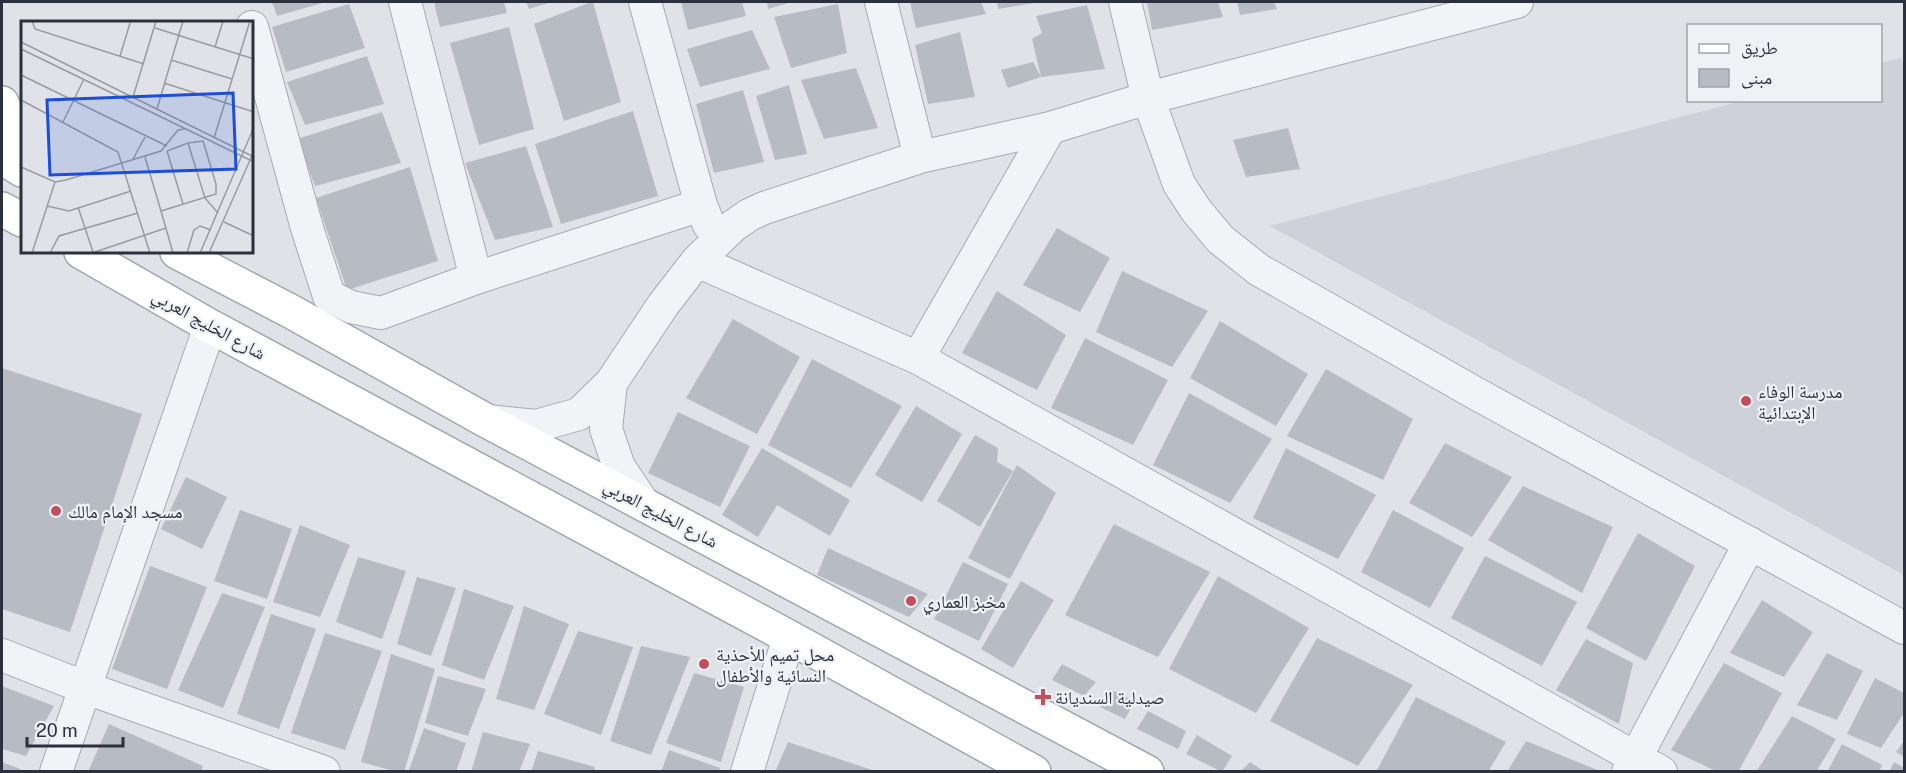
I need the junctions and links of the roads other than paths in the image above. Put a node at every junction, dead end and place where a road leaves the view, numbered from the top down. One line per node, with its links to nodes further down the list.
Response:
1 (245, 2): 7 (street)
2 (405, 2): 24 (street)
3 (645, 2): 16 (street)
4 (881, 2): 13 (street)
5 (1125, 2): 9 (street)
6 (1517, 2): 9 (street)
7 (251, 21)
8 (254, 34): 24 (street)
9 (1148, 99): 11 (street); 30 (street)
10 (2, 103): 12 (main road)
11 (1050, 128): 13 (street); 26 (street)
12 (21, 144)
13 (920, 157): 21 (street)
14 (2, 158): 15 (main road)
15 (21, 169)
16 (701, 206): 21 (street); 24 (street)
17 (2, 209): 18 (main road)
18 (21, 219)
19 (2, 229): 20 (main road)
20 (21, 230)
21 (706, 252): 26 (street); 27 (street)
22 (84, 254): 25 (main road, شارع الخليج العربي)
23 (181, 254): 28 (main road, شارع الخليج العربي)
24 (476, 279)
25 (210, 326): 32 (main road, شارع الخليج العربي); 34 (street)
26 (918, 358): 35 (street)
27 (611, 382): 28 (street); 29 (street)
28 (486, 420): 29 (main road, شارع الخليج العربي)
29 (643, 503): 40 (main road, شارع الخليج العربي)
30 (1750, 543): 31 (street); 35 (street)
31 (1905, 628)
32 (789, 637): 36 (main road, شارع الخليج العربي); 39 (street)
33 (2, 655): 34 (street)
34 (86, 688): 37 (street); 38 (street)
35 (1641, 767)
36 (1029, 770)
37 (56, 771)
38 (324, 771)
39 (747, 771)
40 (1147, 771)

